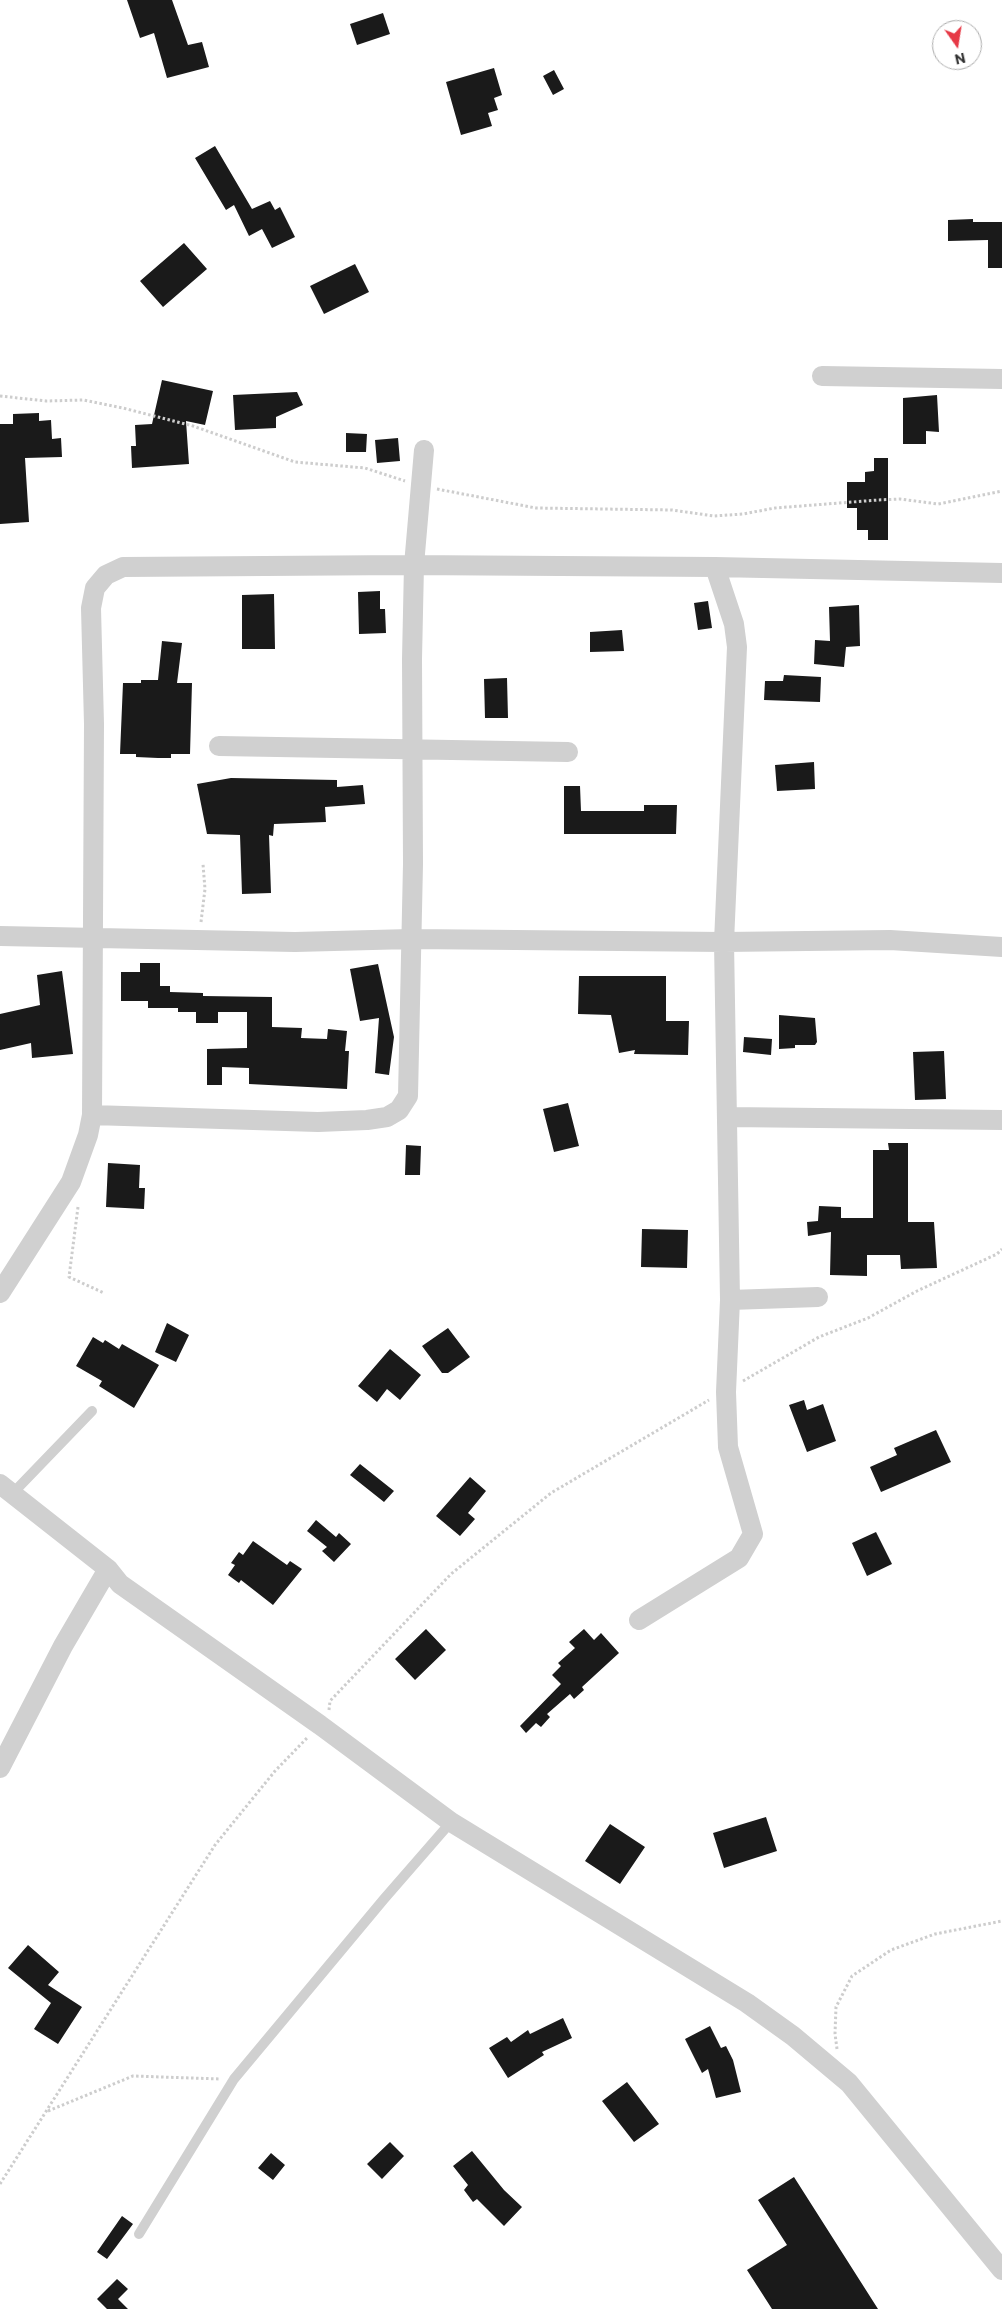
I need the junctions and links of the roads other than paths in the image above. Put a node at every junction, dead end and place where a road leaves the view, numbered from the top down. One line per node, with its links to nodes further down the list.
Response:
1 (822, 376): 2 (street)
2 (1002, 379)
3 (424, 450): 4 (street)
4 (414, 565): 5 (street); 8 (street); 11 (street)
5 (715, 567): 6 (street); 13 (street)
6 (1002, 573)
7 (219, 746): 8 (street)
8 (413, 749): 9 (street); 12 (street)
9 (568, 752)
10 (0, 936): 11 (street)
11 (94, 936): 12 (street); 15 (street)
12 (411, 939): 13 (street); 15 (street)
13 (724, 942): 14 (street); 16 (street)
14 (1002, 947)
15 (92, 1115): 18 (street)
16 (728, 1117): 17 (street); 20 (street)
17 (1002, 1120)
18 (0, 1293)
19 (818, 1297): 20 (street)
20 (730, 1300): 24 (street)
21 (92, 1410): 22 (lane)
22 (6, 1489): 23 (street)
23 (108, 1569): 25 (street); 26 (street)
24 (639, 1620)
25 (0, 1768)
26 (452, 1822): 27 (lane); 28 (street)
27 (139, 2234)
28 (1002, 2270)

